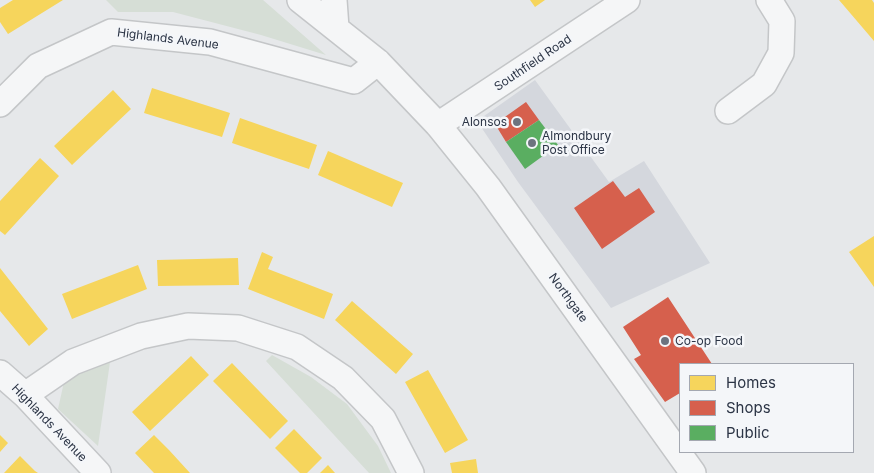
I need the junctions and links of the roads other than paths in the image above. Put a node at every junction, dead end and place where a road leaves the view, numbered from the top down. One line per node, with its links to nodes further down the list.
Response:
1 (300, 0): 5 (street, Northgate)
2 (334, 0): 5 (street)
3 (627, 0): 9 (street, Southfield Road)
4 (769, 0): 8 (street)
5 (336, 28): 6 (street, Northgate)
6 (378, 62): 7 (street, Highlands Avenue); 9 (street, Northgate)
7 (0, 104)
8 (728, 111)
9 (438, 125): 14 (street, Northgate)
10 (0, 373): 11 (street, Highlands Avenue)
11 (26, 395): 12 (street, Highlands Avenue); 13 (street)
12 (98, 473)
13 (411, 473)
14 (693, 473)

